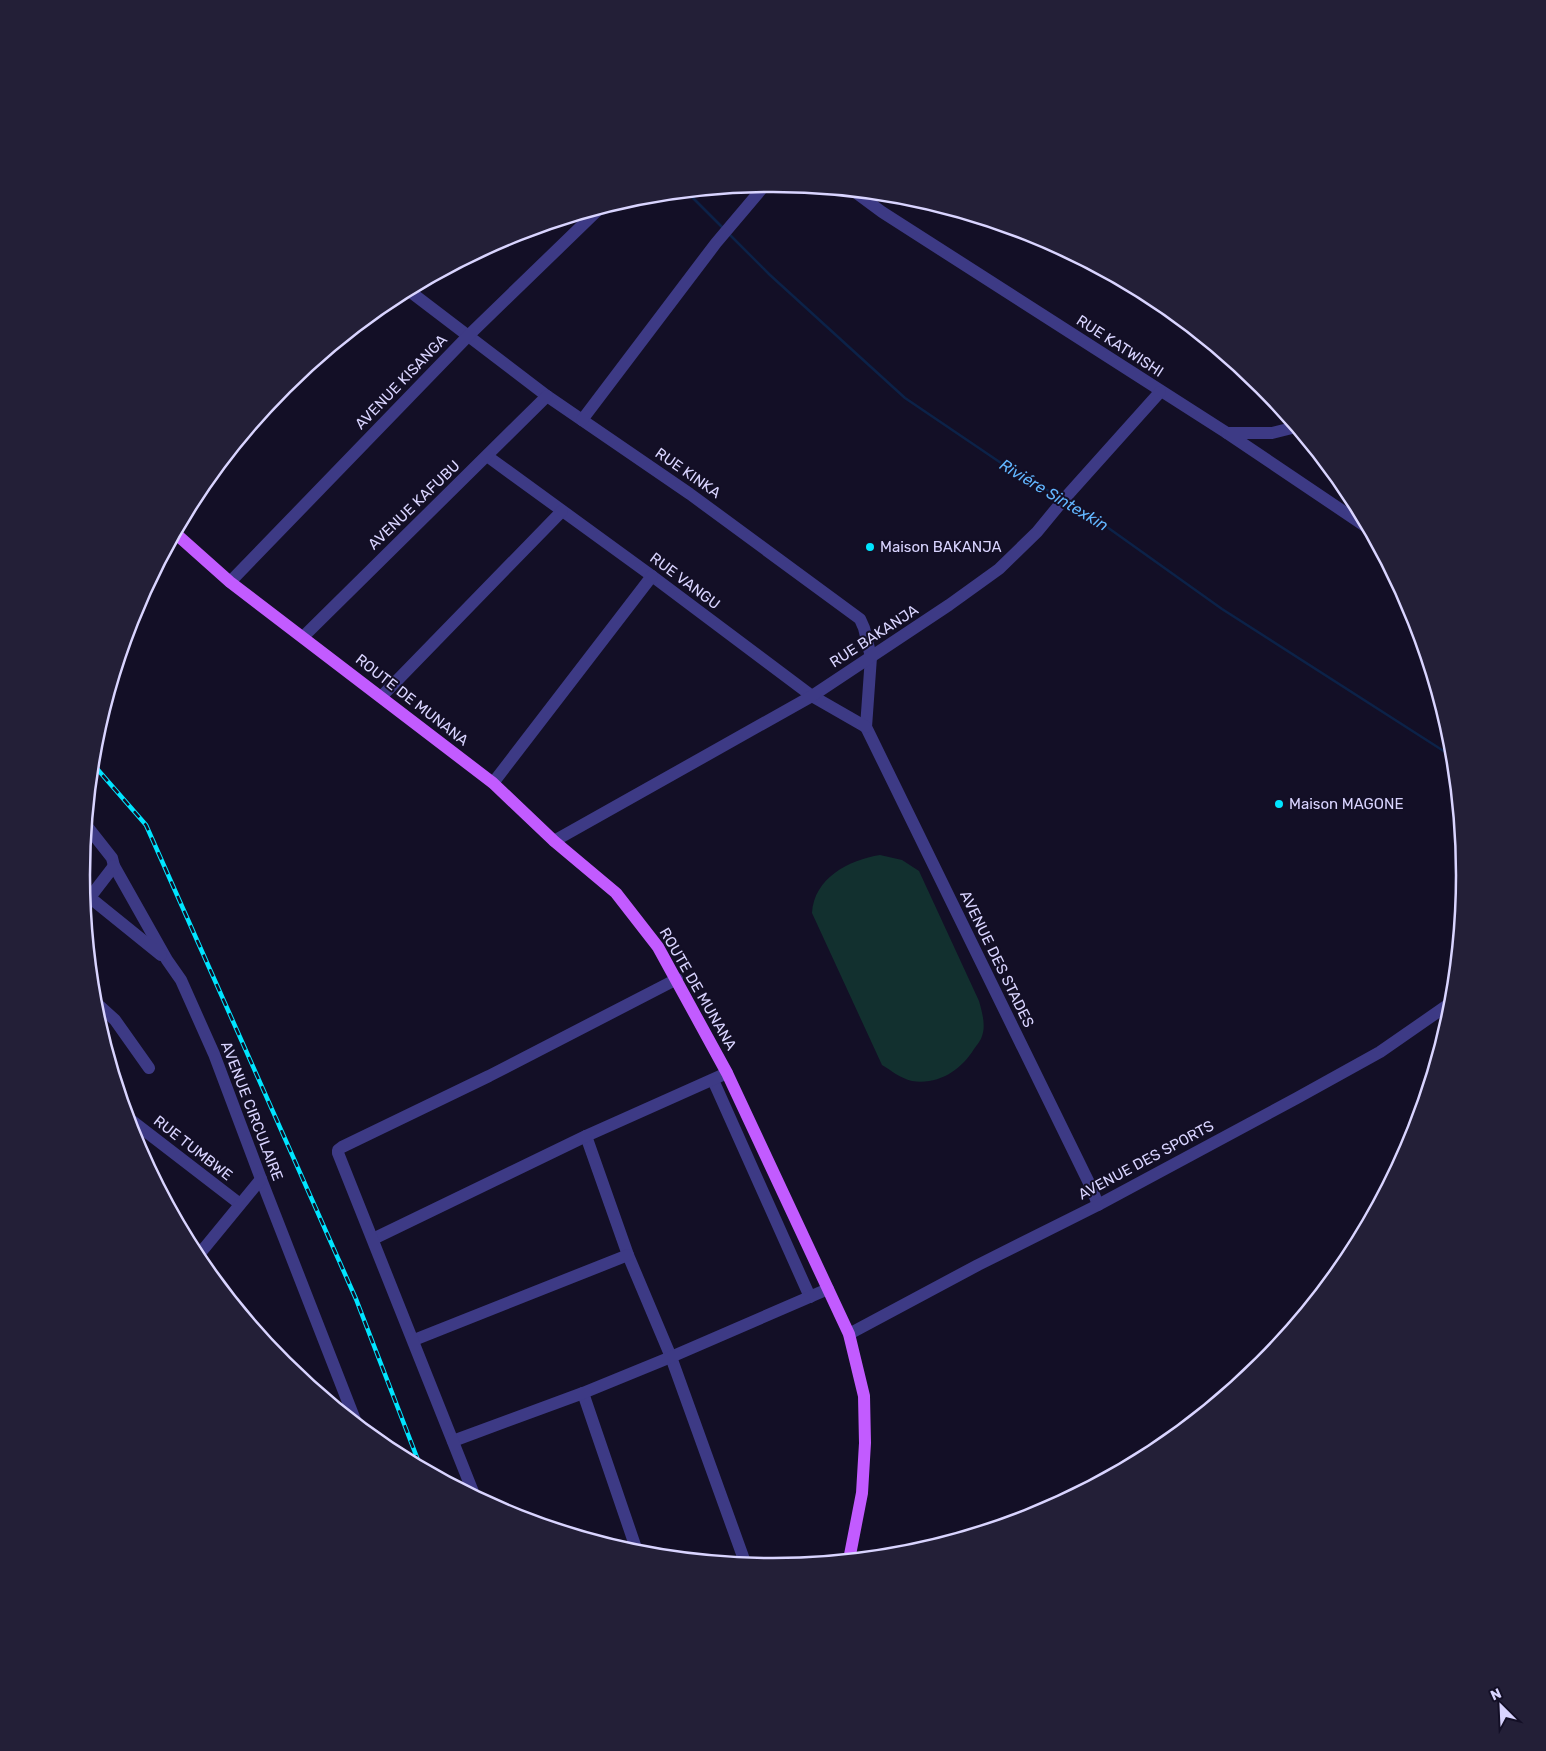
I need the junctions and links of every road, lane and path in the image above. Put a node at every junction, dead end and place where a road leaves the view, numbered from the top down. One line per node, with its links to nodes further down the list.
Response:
1 (758, 193): 8 (street)
2 (863, 198): 6 (street, RUE KATWISHI)
3 (590, 218): 5 (street, AVENUE KISANGA)
4 (415, 295): 5 (street, RUE KINKA)
5 (469, 335): 7 (street, RUE KINKA); 16 (street, AVENUE KISANGA)
6 (1160, 392): 10 (street, RUE KATWISHI); 18 (street, RUE BAKANJA)
7 (547, 396): 8 (street, RUE KINKA); 11 (street, AVENUE KAFUBU)
8 (582, 420): 18 (street, RUE KINKA)
9 (1290, 429): 10 (street)
10 (1227, 434): 13 (street, RUE KATWISHI)
11 (487, 456): 12 (street, RUE VANGU); 17 (street, AVENUE KAFUBU)
12 (562, 511): 15 (street, RUE VANGU); 20 (street)
13 (1355, 519)
14 (180, 537): 16 (main road, ROUTE DE MUNANA)
15 (652, 576): 19 (street, RUE VANGU); 22 (street)
16 (230, 582): 17 (main road, ROUTE DE MUNANA)
17 (303, 637): 20 (main road, ROUTE DE MUNANA)
18 (871, 657): 19 (street, RUE BAKANJA); 21 (street, RUE KINKA)
19 (812, 696): 21 (street, RUE VANGU); 24 (street, RUE BAKANJA)
20 (381, 697): 22 (main road, ROUTE DE MUNANA)
21 (866, 727): 39 (street, AVENUE DES STADES)
22 (493, 783): 24 (main road, ROUTE DE MUNANA)
23 (91, 831): 25 (street, AVENUE CIRCULAIRE)
24 (554, 841): 29 (main road, ROUTE DE MUNANA)
25 (114, 866): 26 (street); 28 (street, AVENUE CIRCULAIRE)
26 (90, 893)
27 (91, 902): 28 (street)
28 (167, 960): 37 (street, AVENUE CIRCULAIRE)
29 (677, 979): 33 (main road, ROUTE DE MUNANA); 40 (street)
30 (1443, 1008): 39 (street, AVENUE DES SPORTS)
31 (103, 1009): 32 (street)
32 (149, 1068)
33 (727, 1073): 34 (street); 43 (main road, ROUTE DE MUNANA)
34 (713, 1080): 36 (street); 44 (street)
35 (137, 1125): 38 (street, RUE TUMBWE)
36 (586, 1136): 40 (street); 42 (street)
37 (261, 1179): 38 (street); 49 (street, AVENUE CIRCULAIRE)
38 (240, 1204): 41 (street)
39 (1098, 1205): 45 (street, AVENUE DES SPORTS)
40 (373, 1238): 46 (street)
41 (202, 1250)
42 (628, 1255): 46 (street); 47 (street)
43 (828, 1289): 44 (street); 45 (main road, ROUTE DE MUNANA)
44 (810, 1297): 47 (street)
45 (849, 1334): 53 (main road, ROUTE DE MUNANA)
46 (414, 1340): 50 (street)
47 (671, 1357): 48 (street); 54 (street)
48 (583, 1393): 50 (street); 52 (street)
49 (352, 1413)
50 (453, 1441): 51 (street)
51 (472, 1488)
52 (634, 1544)
53 (850, 1554)
54 (743, 1557)

